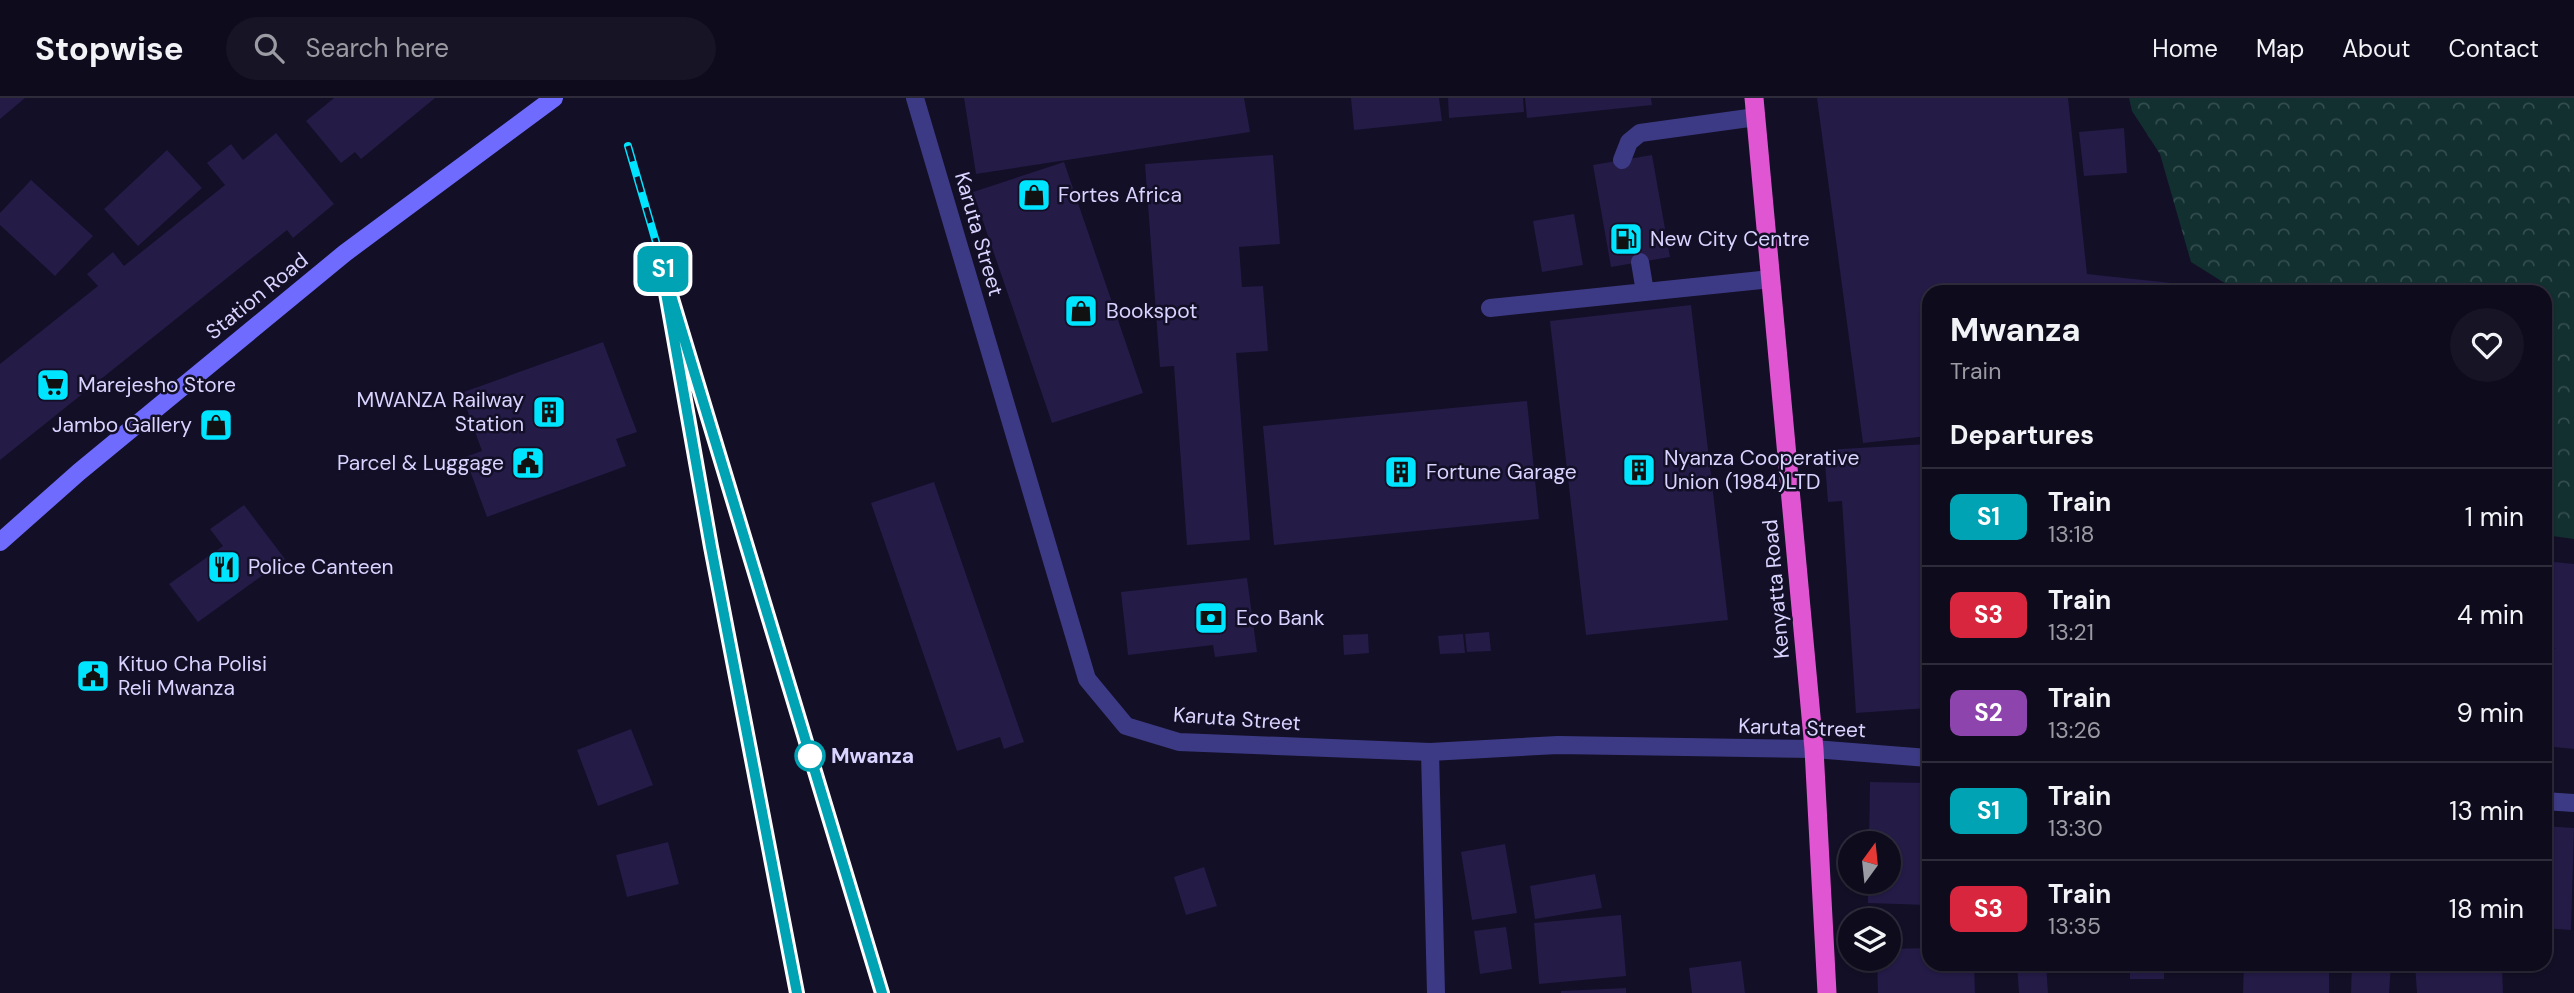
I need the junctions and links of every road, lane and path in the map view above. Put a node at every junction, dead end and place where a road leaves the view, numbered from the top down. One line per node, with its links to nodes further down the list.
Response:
1 (554, 98): 9 (main road, Station Road)
2 (915, 98): 11 (street, Karuta Street)
3 (1755, 108): 4 (street); 6 (highway, Kenyatta Road)
4 (1622, 160)
5 (1640, 262): 7 (street)
6 (1771, 279): 7 (street); 10 (highway, Kenyatta Road)
7 (1645, 292): 8 (street)
8 (1490, 308)
9 (0, 542)
10 (1814, 749): 11 (street, Karuta Street); 12 (street, Karuta Street); 16 (highway, Kenyatta Road)
11 (1430, 752): 15 (street)
12 (1922, 758)
13 (2552, 802): 14 (street)
14 (2574, 803)
15 (1436, 993)
16 (1827, 993)

